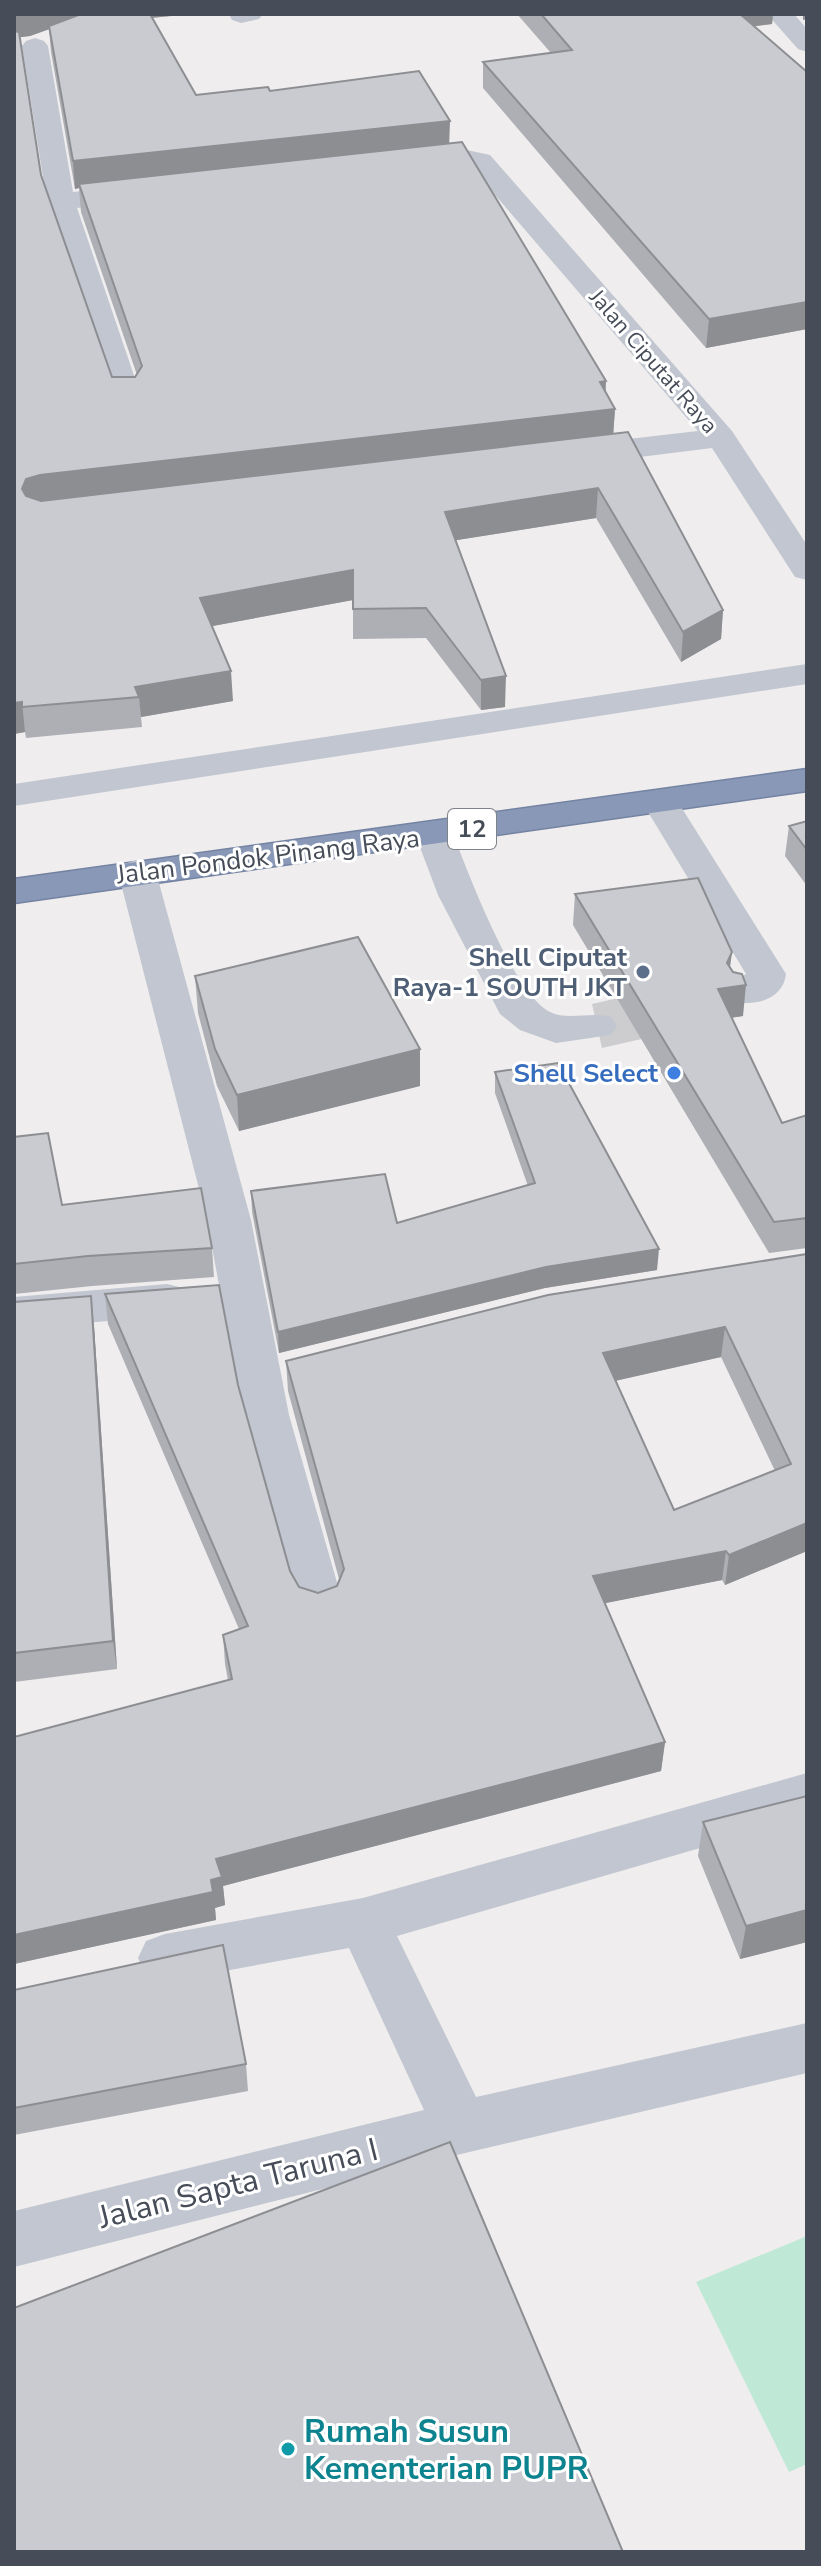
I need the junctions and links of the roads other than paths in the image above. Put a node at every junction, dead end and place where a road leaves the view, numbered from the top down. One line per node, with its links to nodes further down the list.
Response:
1 (780, 14): 3 (street)
2 (36, 43): 6 (street)
3 (807, 44)
4 (385, 165): 8 (street, Jalan Ciputat Raya)
5 (169, 190): 6 (street)
6 (61, 202): 7 (street)
7 (126, 396)
8 (721, 438): 9 (street, Jalan Ciputat Raya); 10 (street)
9 (548, 458)
10 (807, 570)
11 (807, 674): 13 (street)
12 (807, 780): 14 (highway, Jalan Pondok Pinang Raya / 12)
13 (14, 795)
14 (660, 802): 15 (highway, Jalan Pondok Pinang Raya / 12); 18 (street)
15 (434, 834): 16 (highway, Jalan Pondok Pinang Raya / 12); 19 (street)
16 (137, 872): 17 (highway, Jalan Pondok Pinang Raya / 12); 20 (street)
17 (14, 891)
18 (746, 992)
19 (597, 1026)
20 (245, 1294): 21 (street); 23 (street)
21 (14, 1313)
22 (305, 1367): 23 (street)
23 (260, 1378): 24 (street)
24 (318, 1600)
25 (807, 1795): 26 (street)
26 (363, 1922): 27 (street); 29 (street)
27 (119, 1968)
28 (807, 2048): 29 (street, Jalan Sapta Taruna I)
29 (461, 2127): 30 (street, Jalan Sapta Taruna I)
30 (14, 2239)

